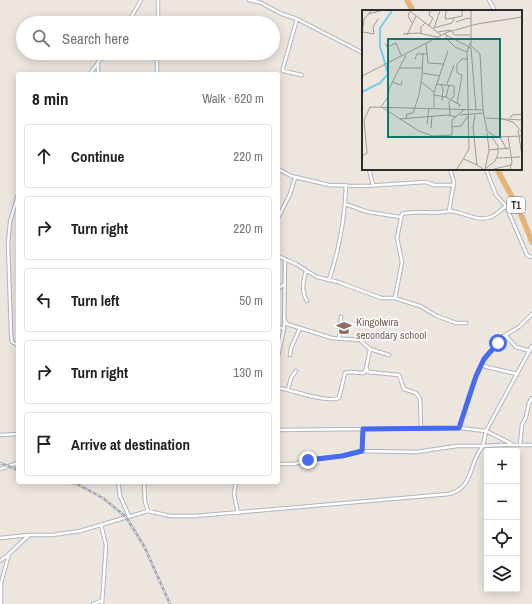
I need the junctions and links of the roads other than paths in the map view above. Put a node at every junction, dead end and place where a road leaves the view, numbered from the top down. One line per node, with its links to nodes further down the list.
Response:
1 (142, 0): 8 (street)
2 (158, 0): 9 (street)
3 (249, 0): 10 (street)
4 (407, 0): 6 (highway)
5 (489, 0): 7 (street)
6 (412, 10)
7 (494, 10)
8 (132, 16)
9 (158, 16)
10 (297, 19): 11 (street); 17 (street)
11 (362, 52)
12 (157, 60): 16 (street)
13 (98, 62): 14 (street); 15 (street)
14 (91, 72)
15 (98, 72)
16 (157, 72)
17 (302, 75)
18 (280, 170): 23 (street)
19 (369, 170): 25 (street)
20 (450, 170): 26 (street)
21 (486, 170): 29 (street)
22 (499, 170): 33 (highway, T1)
23 (295, 178): 24 (street); 31 (street)
24 (346, 185): 25 (street); 28 (street)
25 (373, 185): 26 (street)
26 (453, 185): 30 (street)
27 (16, 202): 52 (street)
28 (345, 204): 32 (street); 38 (street)
29 (506, 206): 30 (street); 35 (street)
30 (449, 211): 32 (street)
31 (280, 214)
32 (400, 217): 41 (street)
33 (532, 242)
34 (280, 257): 36 (street)
35 (532, 257)
36 (285, 259): 37 (street); 39 (street)
37 (306, 271): 38 (street); 42 (street)
38 (329, 280): 41 (street)
39 (284, 284): 40 (street); 45 (street)
40 (280, 287)
41 (395, 298): 46 (street)
42 (307, 301)
43 (532, 314): 50 (street)
44 (341, 317): 51 (street)
45 (284, 319): 48 (street); 49 (street)
46 (466, 323)
47 (280, 328): 49 (street)
48 (300, 328): 51 (street); 57 (street)
49 (284, 329): 54 (street)
50 (506, 336): 56 (street); 59 (street)
51 (339, 339): 55 (street)
52 (16, 344)
53 (532, 346): 56 (street)
54 (280, 347)
55 (370, 349): 58 (street); 60 (street)
56 (530, 351): 62 (street)
57 (290, 355)
58 (389, 355)
59 (481, 365): 62 (street); 67 (street)
60 (366, 369): 64 (street); 66 (street)
61 (296, 371): 64 (street)
62 (517, 374): 70 (street)
63 (280, 388): 64 (street)
64 (288, 389)
65 (532, 398): 74 (street)
66 (421, 428): 67 (street); 68 (street)
67 (459, 428): 70 (street)
68 (363, 429): 69 (street); 77 (street)
69 (280, 430)
70 (486, 431): 73 (street); 75 (street)
71 (16, 434): 72 (street)
72 (0, 435)
73 (514, 445): 74 (street); 75 (street)
74 (520, 445): 76 (street)
75 (483, 446): 77 (street); 85 (street)
76 (532, 446)
77 (362, 451): 79 (street)
78 (16, 464): 80 (street)
79 (280, 464)
80 (0, 469)
81 (118, 484): 86 (street)
82 (144, 484): 84 (street)
83 (236, 484): 85 (street)
84 (148, 511): 85 (street); 86 (street)
85 (238, 513)
86 (129, 516): 87 (street)
87 (101, 525): 88 (street); 92 (street)
88 (29, 535): 89 (street); 90 (street)
89 (0, 538)
90 (9, 554): 91 (street); 93 (street)
91 (0, 561)
92 (102, 602): 94 (street)
93 (1, 604)
94 (93, 604)

